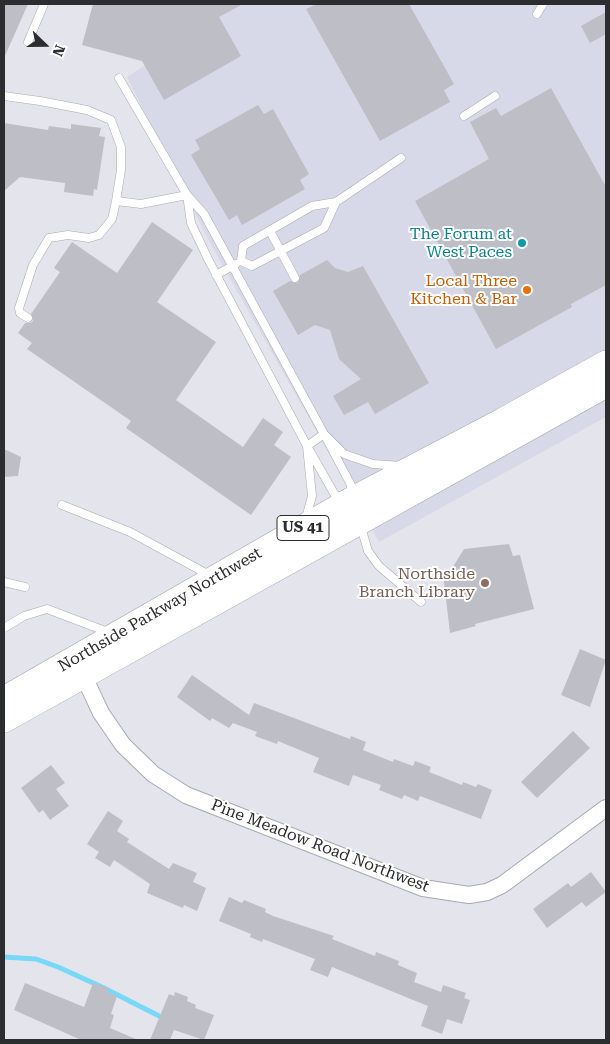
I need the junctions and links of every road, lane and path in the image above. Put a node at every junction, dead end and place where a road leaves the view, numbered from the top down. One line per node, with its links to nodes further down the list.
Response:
1 (44, 4): 4 (lane)
2 (543, 4): 3 (lane)
3 (537, 14)
4 (28, 42)
5 (119, 78): 10 (lane)
6 (4, 96): 11 (lane)
7 (495, 96): 8 (lane)
8 (464, 116)
9 (401, 158): 12 (lane)
10 (187, 195): 11 (lane); 16 (lane); 17 (lane)
11 (116, 201): 19 (lane)
12 (336, 202): 13 (lane); 14 (lane)
13 (270, 230): 14 (lane); 15 (lane)
14 (281, 250): 15 (lane); 18 (lane)
15 (241, 261): 16 (lane)
16 (233, 266): 17 (lane); 22 (lane)
17 (216, 275): 23 (lane)
18 (296, 278)
19 (28, 318)
20 (606, 363): 24 (main road, Northside Parkway Northwest / US 41)
21 (606, 385): 26 (main road, Northside Parkway Northwest / US 41)
22 (324, 434): 23 (lane); 24 (lane); 26 (lane)
23 (307, 446): 26 (lane); 27 (lane)
24 (415, 467): 26 (main road, Northside Parkway Northwest / US 41)
25 (62, 505): 28 (lane)
26 (354, 511): 27 (main road, Northside Parkway Northwest / US 41); 31 (lane); 34 (main road, Northside Parkway Northwest / US 41)
27 (304, 527): 28 (main road, Northside Parkway Northwest / US 41)
28 (216, 578): 33 (main road, Northside Parkway Northwest / US 41)
29 (4, 582): 30 (lane)
30 (25, 587)
31 (420, 602)
32 (4, 628): 33 (lane)
33 (117, 635): 34 (main road, Northside Parkway Northwest / US 41)
34 (79, 668): 35 (main road, Northside Parkway Northwest / US 41); 36 (main road, Northside Parkway Northwest / US 41); 37 (street, Pine Meadow Road Northwest)
35 (4, 699)
36 (4, 720)
37 (606, 808)

